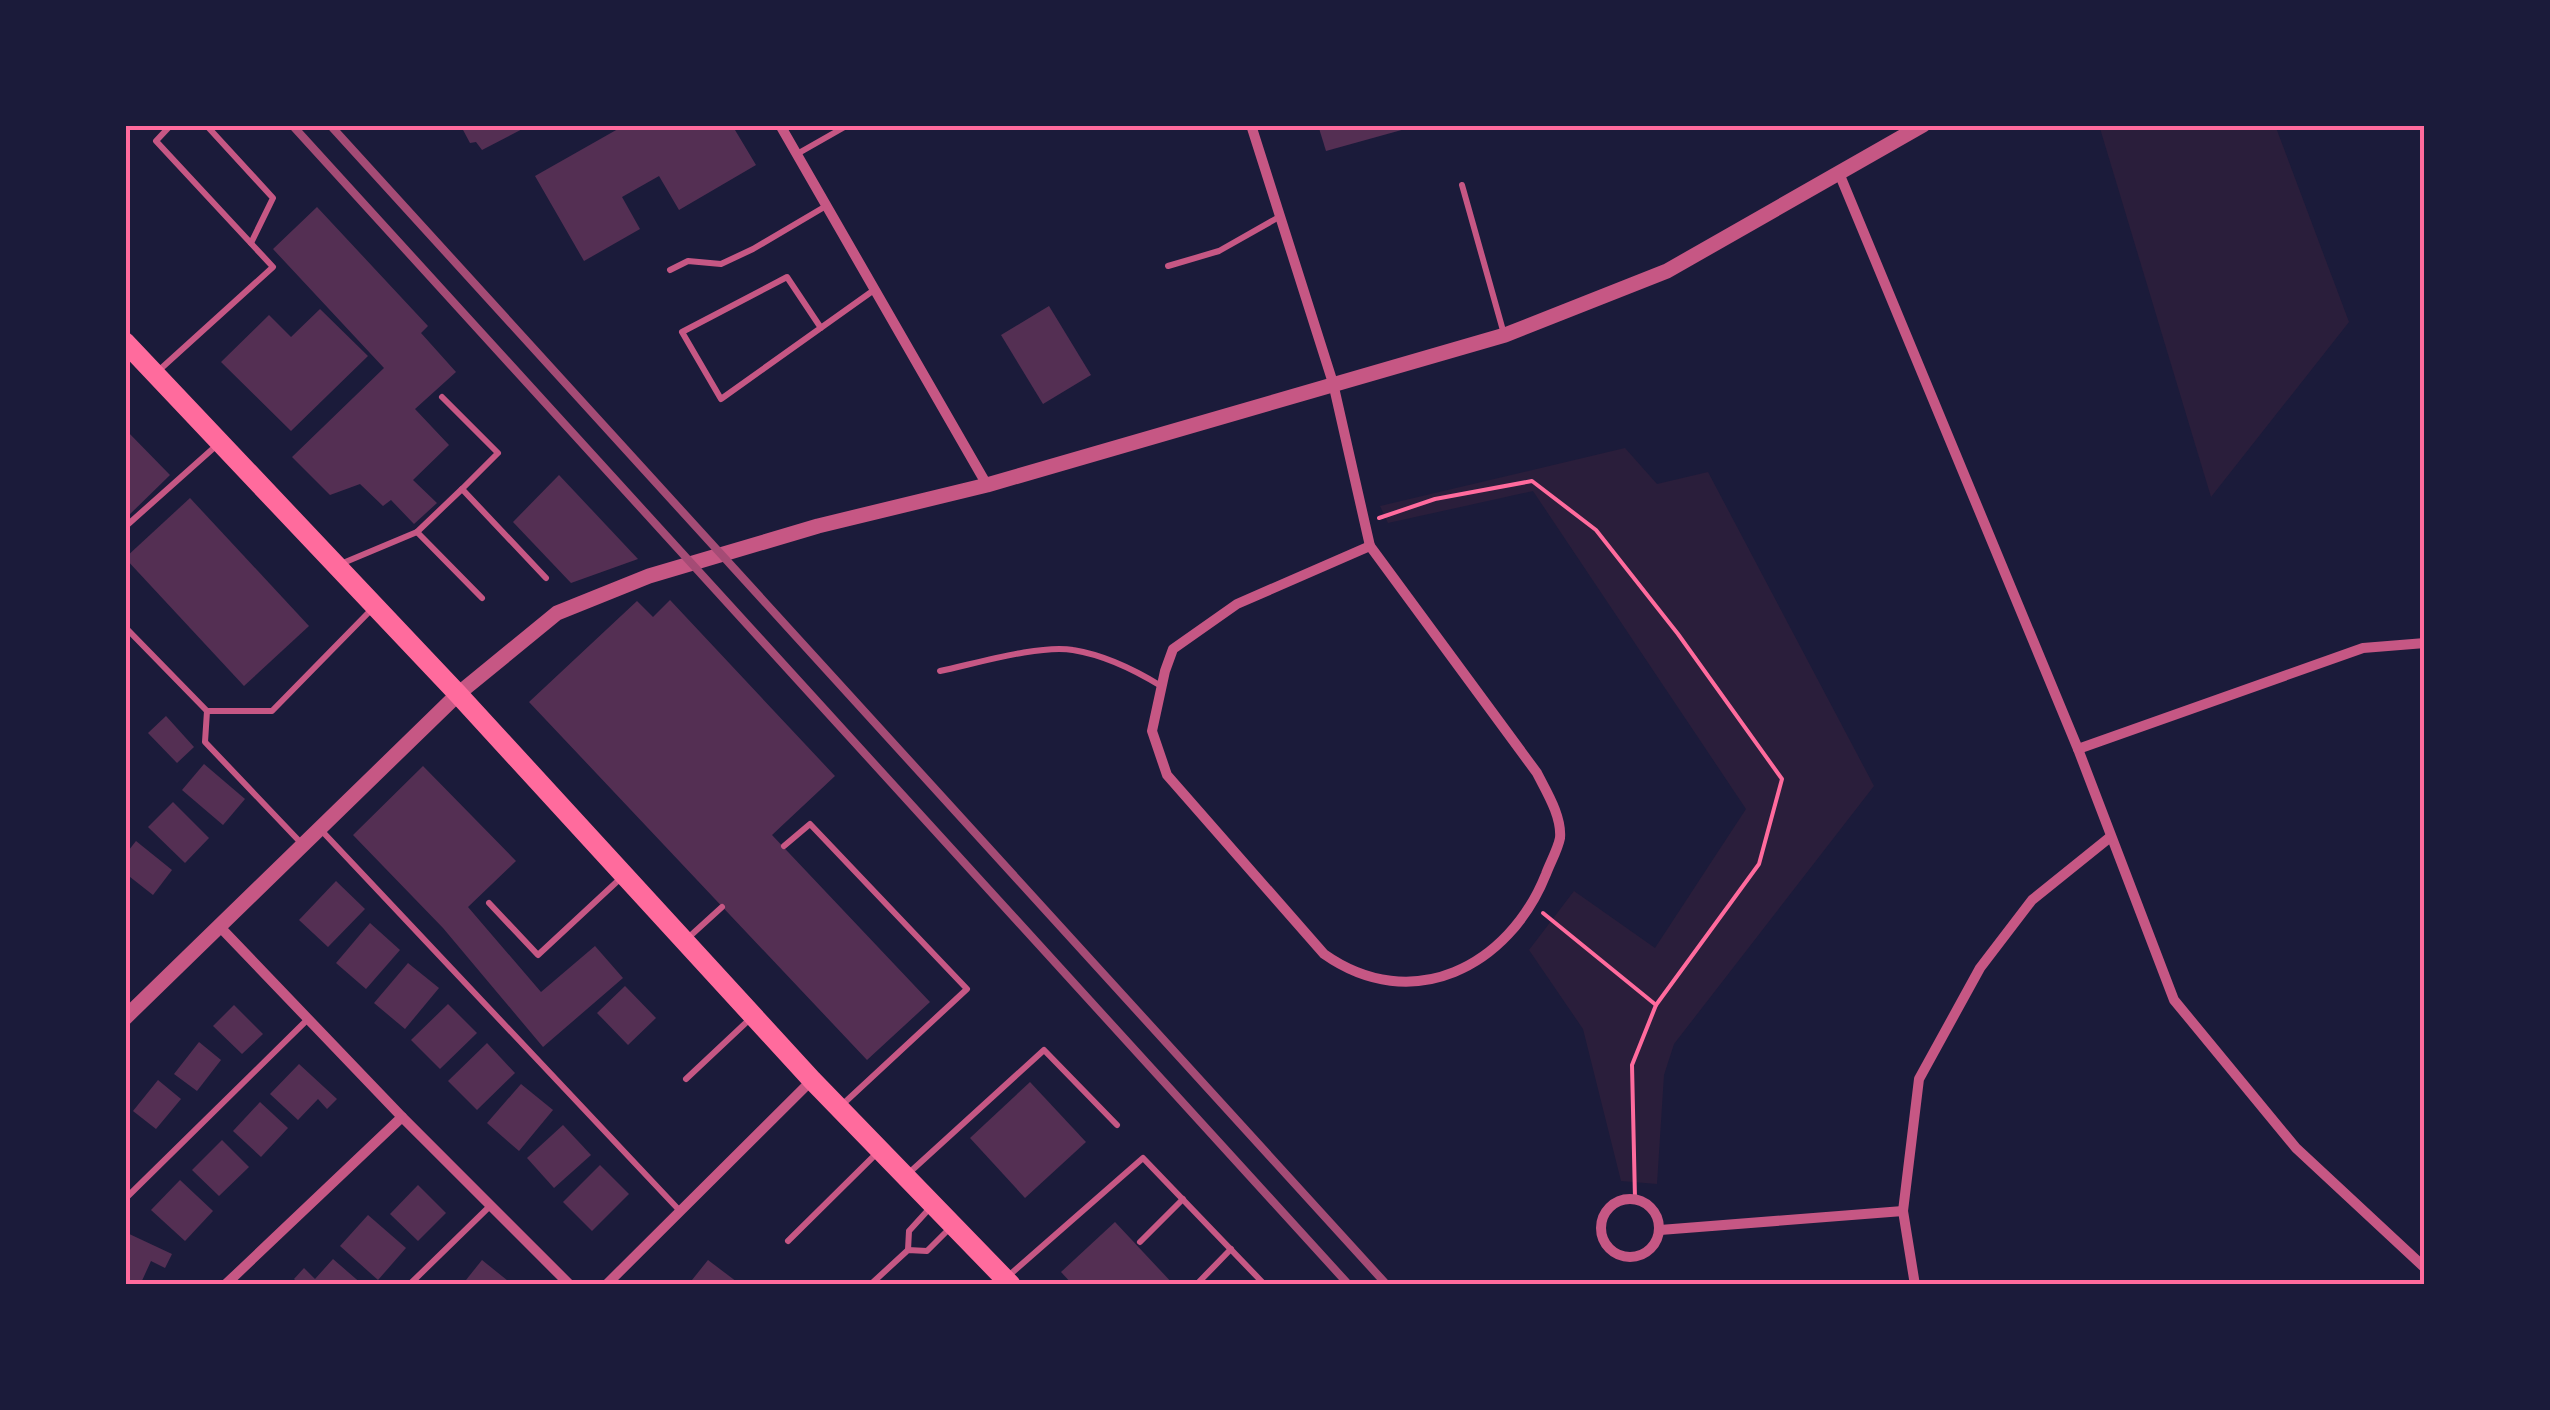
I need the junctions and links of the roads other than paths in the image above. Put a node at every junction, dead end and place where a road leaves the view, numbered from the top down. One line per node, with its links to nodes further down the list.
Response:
1 (171, 125): 12 (lane)
2 (206, 125): 12 (lane)
3 (780, 125): 7 (street)
4 (848, 125): 7 (lane)
5 (1251, 125): 11 (street)
6 (1923, 125): 8 (street)
7 (797, 154): 10 (street)
8 (1839, 173): 17 (street); 38 (street)
9 (1462, 184): 17 (lane)
10 (827, 206): 14 (lane); 15 (street)
11 (1280, 217): 13 (lane); 20 (street)
12 (251, 243): 19 (lane)
13 (1168, 266)
14 (670, 270)
15 (875, 290): 16 (lane); 23 (street)
16 (821, 328): 16 (lane)
17 (1505, 336): 20 (street)
18 (129, 354): 19 (highway)
19 (156, 374): 22 (highway)
20 (1333, 383): 23 (street); 27 (street)
21 (442, 396): 24 (lane)
22 (220, 442): 25 (lane); 28 (highway)
23 (987, 485): 36 (street)
24 (462, 489): 26 (lane); 29 (lane)
25 (125, 528)
26 (417, 532): 28 (lane); 30 (lane)
27 (1370, 546): 35 (street); 35 (street)
28 (337, 566): 31 (highway)
29 (546, 578)
30 (482, 598)
31 (375, 606): 36 (highway); 37 (lane)
32 (125, 627): 37 (lane)
33 (2425, 643): 38 (street)
34 (940, 670): 35 (lane)
35 (1162, 686)
36 (458, 694): 39 (street); 43 (highway)
37 (207, 712): 41 (lane)
38 (2078, 749): 40 (street)
39 (319, 829): 41 (street); 63 (lane)
40 (2109, 838): 62 (street); 70 (street)
41 (303, 845): 46 (street)
42 (784, 846): 53 (lane)
43 (624, 875): 44 (lane); 47 (highway)
44 (490, 902)
45 (722, 907): 47 (lane)
46 (220, 926): 49 (street); 50 (street)
47 (684, 941): 48 (highway)
48 (753, 1016): 51 (lane); 52 (highway)
49 (125, 1018)
50 (308, 1018): 54 (street); 58 (lane)
51 (686, 1079)
52 (812, 1080): 53 (highway); 63 (street)
53 (839, 1108): 56 (highway)
54 (402, 1117): 60 (street); 72 (street)
55 (1117, 1125): 57 (lane)
56 (880, 1150): 57 (highway); 66 (lane)
57 (905, 1176): 61 (highway)
58 (125, 1199)
59 (1183, 1200): 67 (lane); 68 (lane); 71 (lane)
60 (490, 1205): 73 (lane); 74 (street)
61 (933, 1205): 64 (highway); 69 (lane)
62 (1903, 1210): 65 (street); 79 (street)
63 (680, 1211): 75 (street)
64 (953, 1226): 69 (lane); 71 (highway)
65 (1660, 1230): 65 (street)
66 (788, 1241)
67 (1140, 1242)
68 (1231, 1249): 77 (lane); 78 (lane)
69 (908, 1250): 76 (lane)
70 (2425, 1268)
71 (1008, 1282)
72 (225, 1285)
73 (409, 1285)
74 (570, 1285)
75 (606, 1285)
76 (870, 1285)
77 (1196, 1285)
78 (1265, 1285)
79 (1916, 1285)

